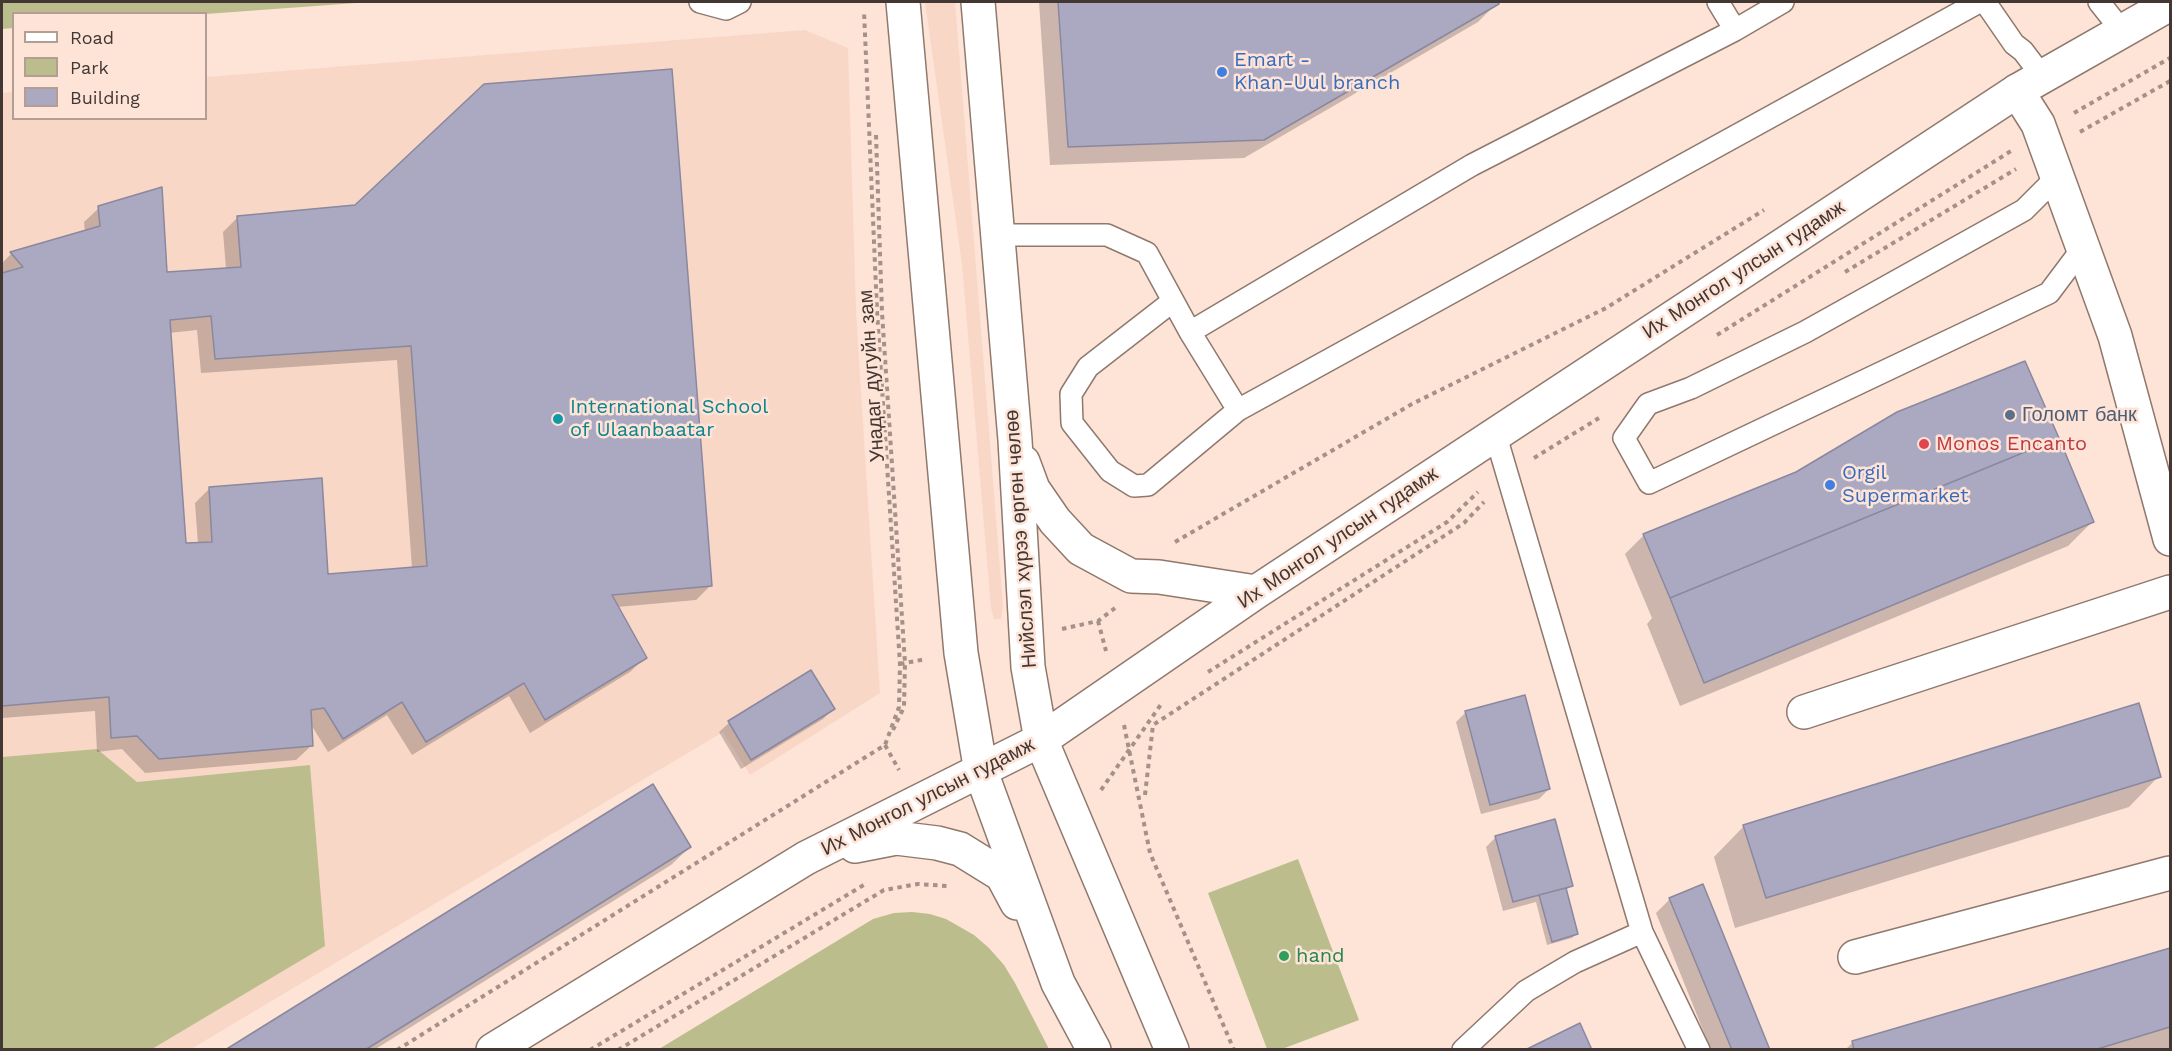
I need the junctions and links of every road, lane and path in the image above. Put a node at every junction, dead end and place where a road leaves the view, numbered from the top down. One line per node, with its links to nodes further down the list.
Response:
1 (700, 2): 2 (lane)
2 (740, 2)
3 (864, 2): 39 (path)
4 (903, 2): 40 (main road)
5 (978, 2): 22 (main road, Нийслэл хүрээ өргөн чөлөө)
6 (1718, 2): 13 (lane)
7 (1783, 2): 13 (lane)
8 (1979, 2): 27 (lane)
9 (1985, 2): 17 (lane)
10 (2099, 2): 14 (lane)
11 (2170, 4): 14 (main road, Их Монгол улсын гудамж)
12 (869, 11): 15 (path)
13 (1735, 30): 25 (lane)
14 (2122, 31): 17 (main road, Их Монгол улсын гудамж)
15 (872, 54)
16 (2170, 58): 18 (path)
17 (2030, 83): 18 (main road); 28 (main road, Их Монгол улсын гудамж)
18 (2040, 132): 20 (main road); 26 (path)
19 (876, 134): 39 (path, Унадаг дугуйн зам)
20 (2057, 177): 23 (main road); 23 (lane)
21 (1768, 208): 32 (path)
22 (998, 235): 24 (lane); 29 (main road, Нийслэл хүрээ өргөн чөлөө)
23 (2082, 249): 31 (main road)
24 (1173, 301): 25 (lane); 27 (lane)
25 (1190, 332): 27 (lane)
26 (1716, 336)
27 (1238, 410)
28 (1495, 433): 30 (lane); 33 (main road, Их Монгол улсын гудамж)
29 (1015, 440): 33 (main road); 38 (main road, Нийслэл хүрээ өргөн чөлөө)
30 (1504, 466): 35 (path); 45 (lane)
31 (2170, 539)
32 (1172, 544)
33 (1256, 592): 38 (main road, Их Монгол улсын гудамж)
34 (2170, 592): 37 (main road)
35 (1204, 675)
36 (1164, 700): 54 (path)
37 (1804, 712)
38 (1041, 740): 40 (main road, Их Монгол улсын гудамж); 53 (main road, Нийслэл хүрээ өргөн чөлөө)
39 (885, 745): 48 (path)
40 (981, 772): 41 (main road, Их Монгол улсын гудамж); 47 (main road)
41 (807, 858): 47 (main road); 49 (main road, Их Монгол улсын гудамж)
42 (2170, 873): 46 (main road)
43 (867, 882): 50 (path)
44 (955, 886): 51 (path)
45 (1642, 932): 55 (lane); 56 (lane)
46 (1855, 957)
47 (1058, 983): 52 (main road)
48 (397, 1050)
49 (493, 1050)
50 (590, 1050)
51 (618, 1050)
52 (1094, 1050)
53 (1173, 1050)
54 (1234, 1050)
55 (1463, 1050)
56 (1699, 1050)

